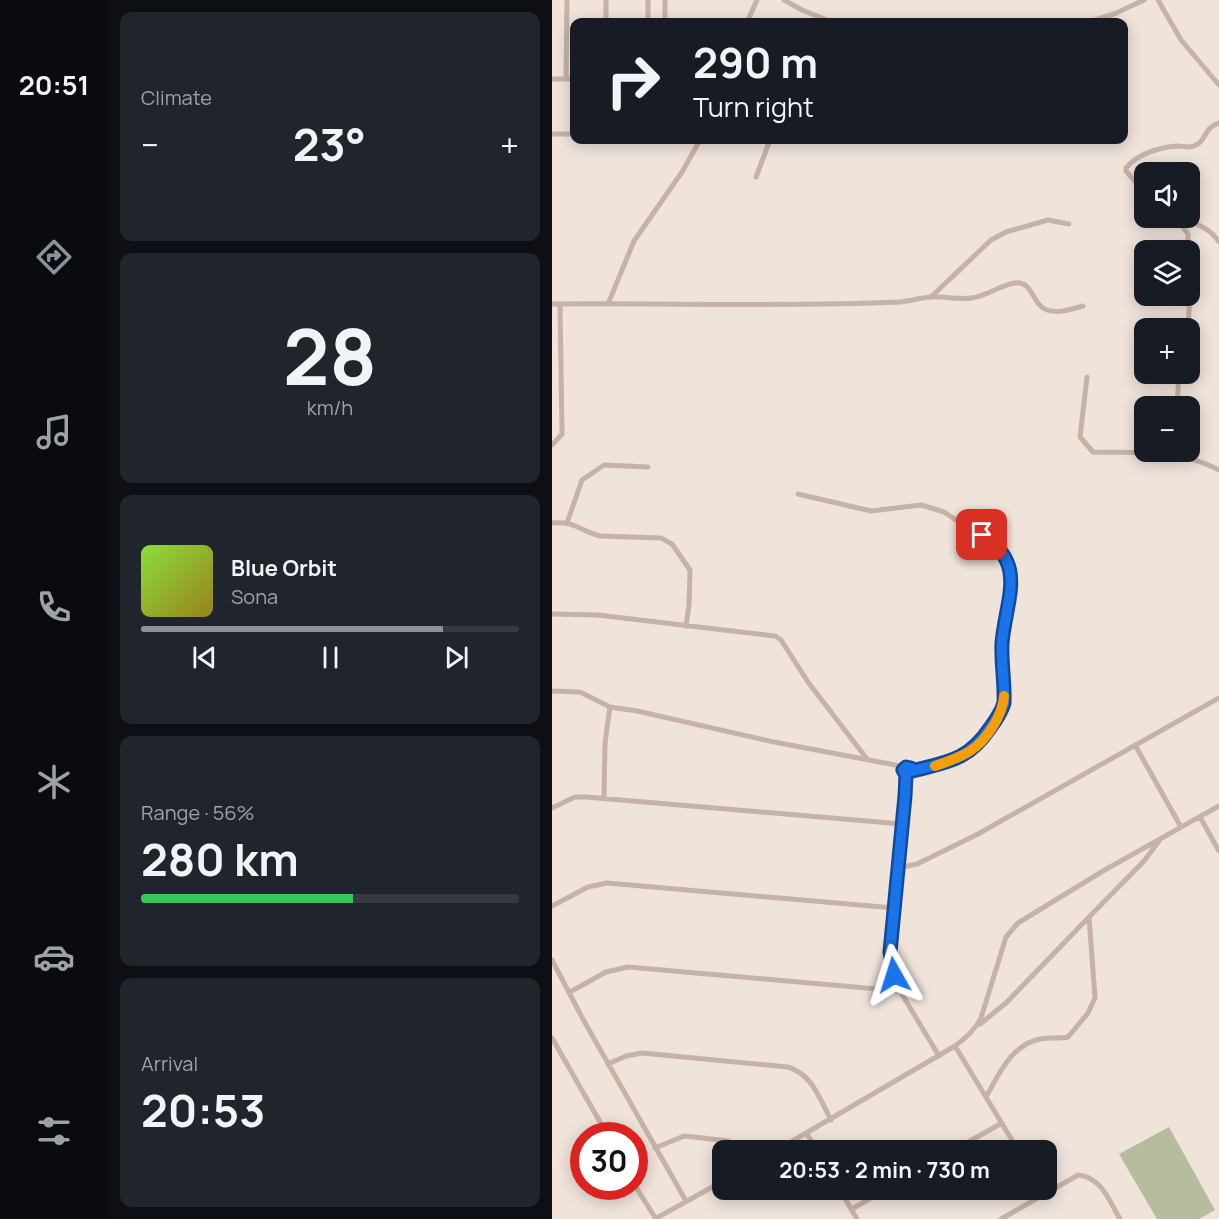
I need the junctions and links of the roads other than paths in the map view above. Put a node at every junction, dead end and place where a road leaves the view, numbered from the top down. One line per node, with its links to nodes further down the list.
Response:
1 (567, 0): 16 (street)
2 (606, 0): 9 (street)
3 (648, 0): 10 (street)
4 (665, 0): 11 (street)
5 (756, 0): 12 (street)
6 (784, 0): 13 (street)
7 (1143, 0): 14 (street)
8 (1158, 0): 18 (street)
9 (606, 18)
10 (648, 18)
11 (665, 18)
12 (749, 18)
13 (822, 18)
14 (1102, 18)
15 (552, 79): 16 (street)
16 (566, 79): 17 (street)
17 (570, 79)
18 (1219, 85)
19 (1219, 123): 25 (street)
20 (552, 134): 21 (street)
21 (570, 134)
22 (698, 144): 36 (street)
23 (768, 144): 24 (street)
24 (756, 177)
25 (1134, 180)
26 (1069, 224): 33 (street)
27 (1200, 226): 32 (street)
28 (1183, 228): 30 (street)
29 (1195, 228): 30 (street)
30 (1188, 234): 31 (street)
31 (1188, 240)
32 (1219, 242)
33 (931, 297): 36 (street); 37 (street)
34 (552, 304): 35 (street)
35 (560, 304): 36 (street); 39 (street)
36 (608, 304)
37 (1083, 306)
38 (1087, 377): 40 (street)
39 (552, 445)
40 (1134, 452)
41 (1200, 460): 43 (street)
42 (648, 467): 46 (street)
43 (1219, 470)
44 (798, 494): 55 (street)
45 (552, 523): 46 (street)
46 (567, 523): 48 (street)
47 (552, 615): 48 (street)
48 (686, 626): 53 (street)
49 (552, 691): 51 (street)
50 (1219, 698): 52 (street)
51 (610, 707): 53 (street); 57 (street)
52 (1135, 746): 62 (street); 65 (street)
53 (867, 759): 54 (street)
54 (906, 767): 55 (street); 56 (street)
55 (912, 771): 56 (street)
56 (906, 775): 61 (street)
57 (604, 798): 59 (street); 61 (street)
58 (1219, 806): 60 (street)
59 (552, 808)
60 (1200, 817): 62 (street); 64 (street)
61 (902, 824): 65 (street)
62 (1181, 827): 63 (street)
63 (1160, 839): 68 (street); 72 (street)
64 (1219, 851)
65 (898, 868): 67 (street)
66 (552, 906): 67 (street)
67 (894, 908): 70 (street)
68 (1089, 917): 72 (street); 77 (street)
69 (552, 960): 71 (street)
70 (900, 991): 71 (street); 75 (street)
71 (570, 992): 76 (street)
72 (977, 1027): 74 (street)
73 (552, 1038): 79 (street)
74 (955, 1046): 75 (street); 77 (street)
75 (939, 1056): 78 (street)
76 (608, 1064): 78 (street); 87 (street)
77 (987, 1097): 80 (street)
78 (831, 1120): 81 (street)
79 (600, 1122)
80 (1002, 1123): 85 (street); 86 (street)
81 (807, 1134): 83 (street); 84 (street)
82 (720, 1140): 87 (street)
83 (796, 1140)
84 (811, 1140)
85 (972, 1140)
86 (1012, 1140)
87 (655, 1148): 94 (street)
88 (1057, 1185): 99 (street)
89 (712, 1187): 94 (street)
90 (644, 1200): 96 (street)
91 (846, 1200): 95 (street)
92 (868, 1200): 95 (street)
93 (1030, 1200): 98 (street)
94 (686, 1201): 96 (street)
95 (852, 1209): 97 (street)
96 (656, 1219)
97 (857, 1219)
98 (1003, 1219)
99 (1120, 1219)

